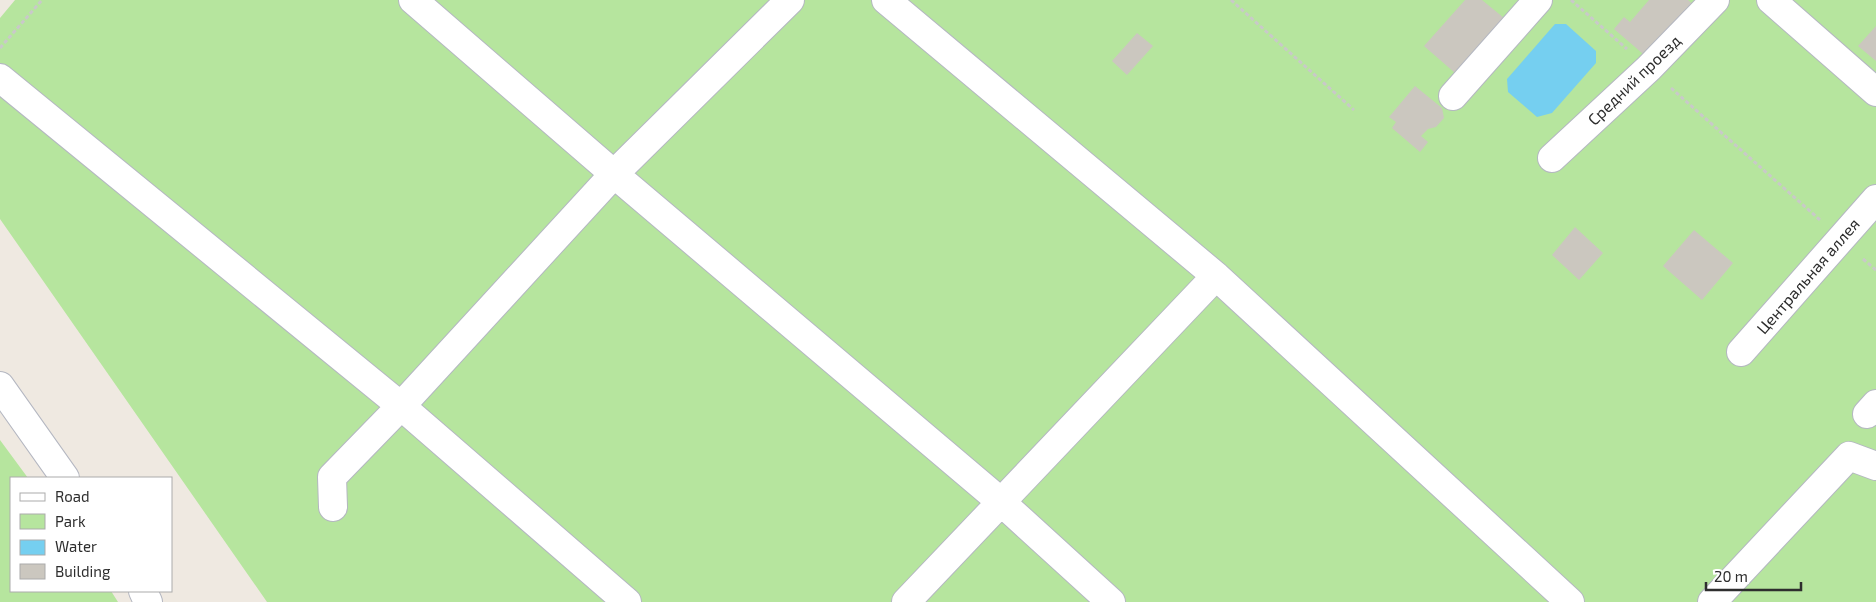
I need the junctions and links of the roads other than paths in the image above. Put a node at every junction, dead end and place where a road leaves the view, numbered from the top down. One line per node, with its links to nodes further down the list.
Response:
1 (413, 0): 11 (street)
2 (790, 0): 11 (street)
3 (886, 0): 13 (street)
4 (1538, 0): 9 (street)
5 (1715, 0): 10 (street, Средний проезд)
6 (1771, 0): 8 (street)
7 (0, 78): 16 (street)
8 (1876, 92)
9 (1453, 96)
10 (1552, 158)
11 (614, 174): 16 (street); 19 (street)
12 (1876, 199): 14 (street, Центральная аллея)
13 (1216, 276): 19 (street); 24 (street)
14 (1741, 352)
15 (0, 386): 18 (street)
16 (400, 406): 20 (street); 21 (street)
17 (1876, 466): 25 (street)
18 (64, 477)
19 (1000, 501): 22 (street); 23 (street)
20 (333, 507)
21 (627, 602)
22 (906, 602)
23 (1111, 602)
24 (1570, 602)
25 (1712, 602)

